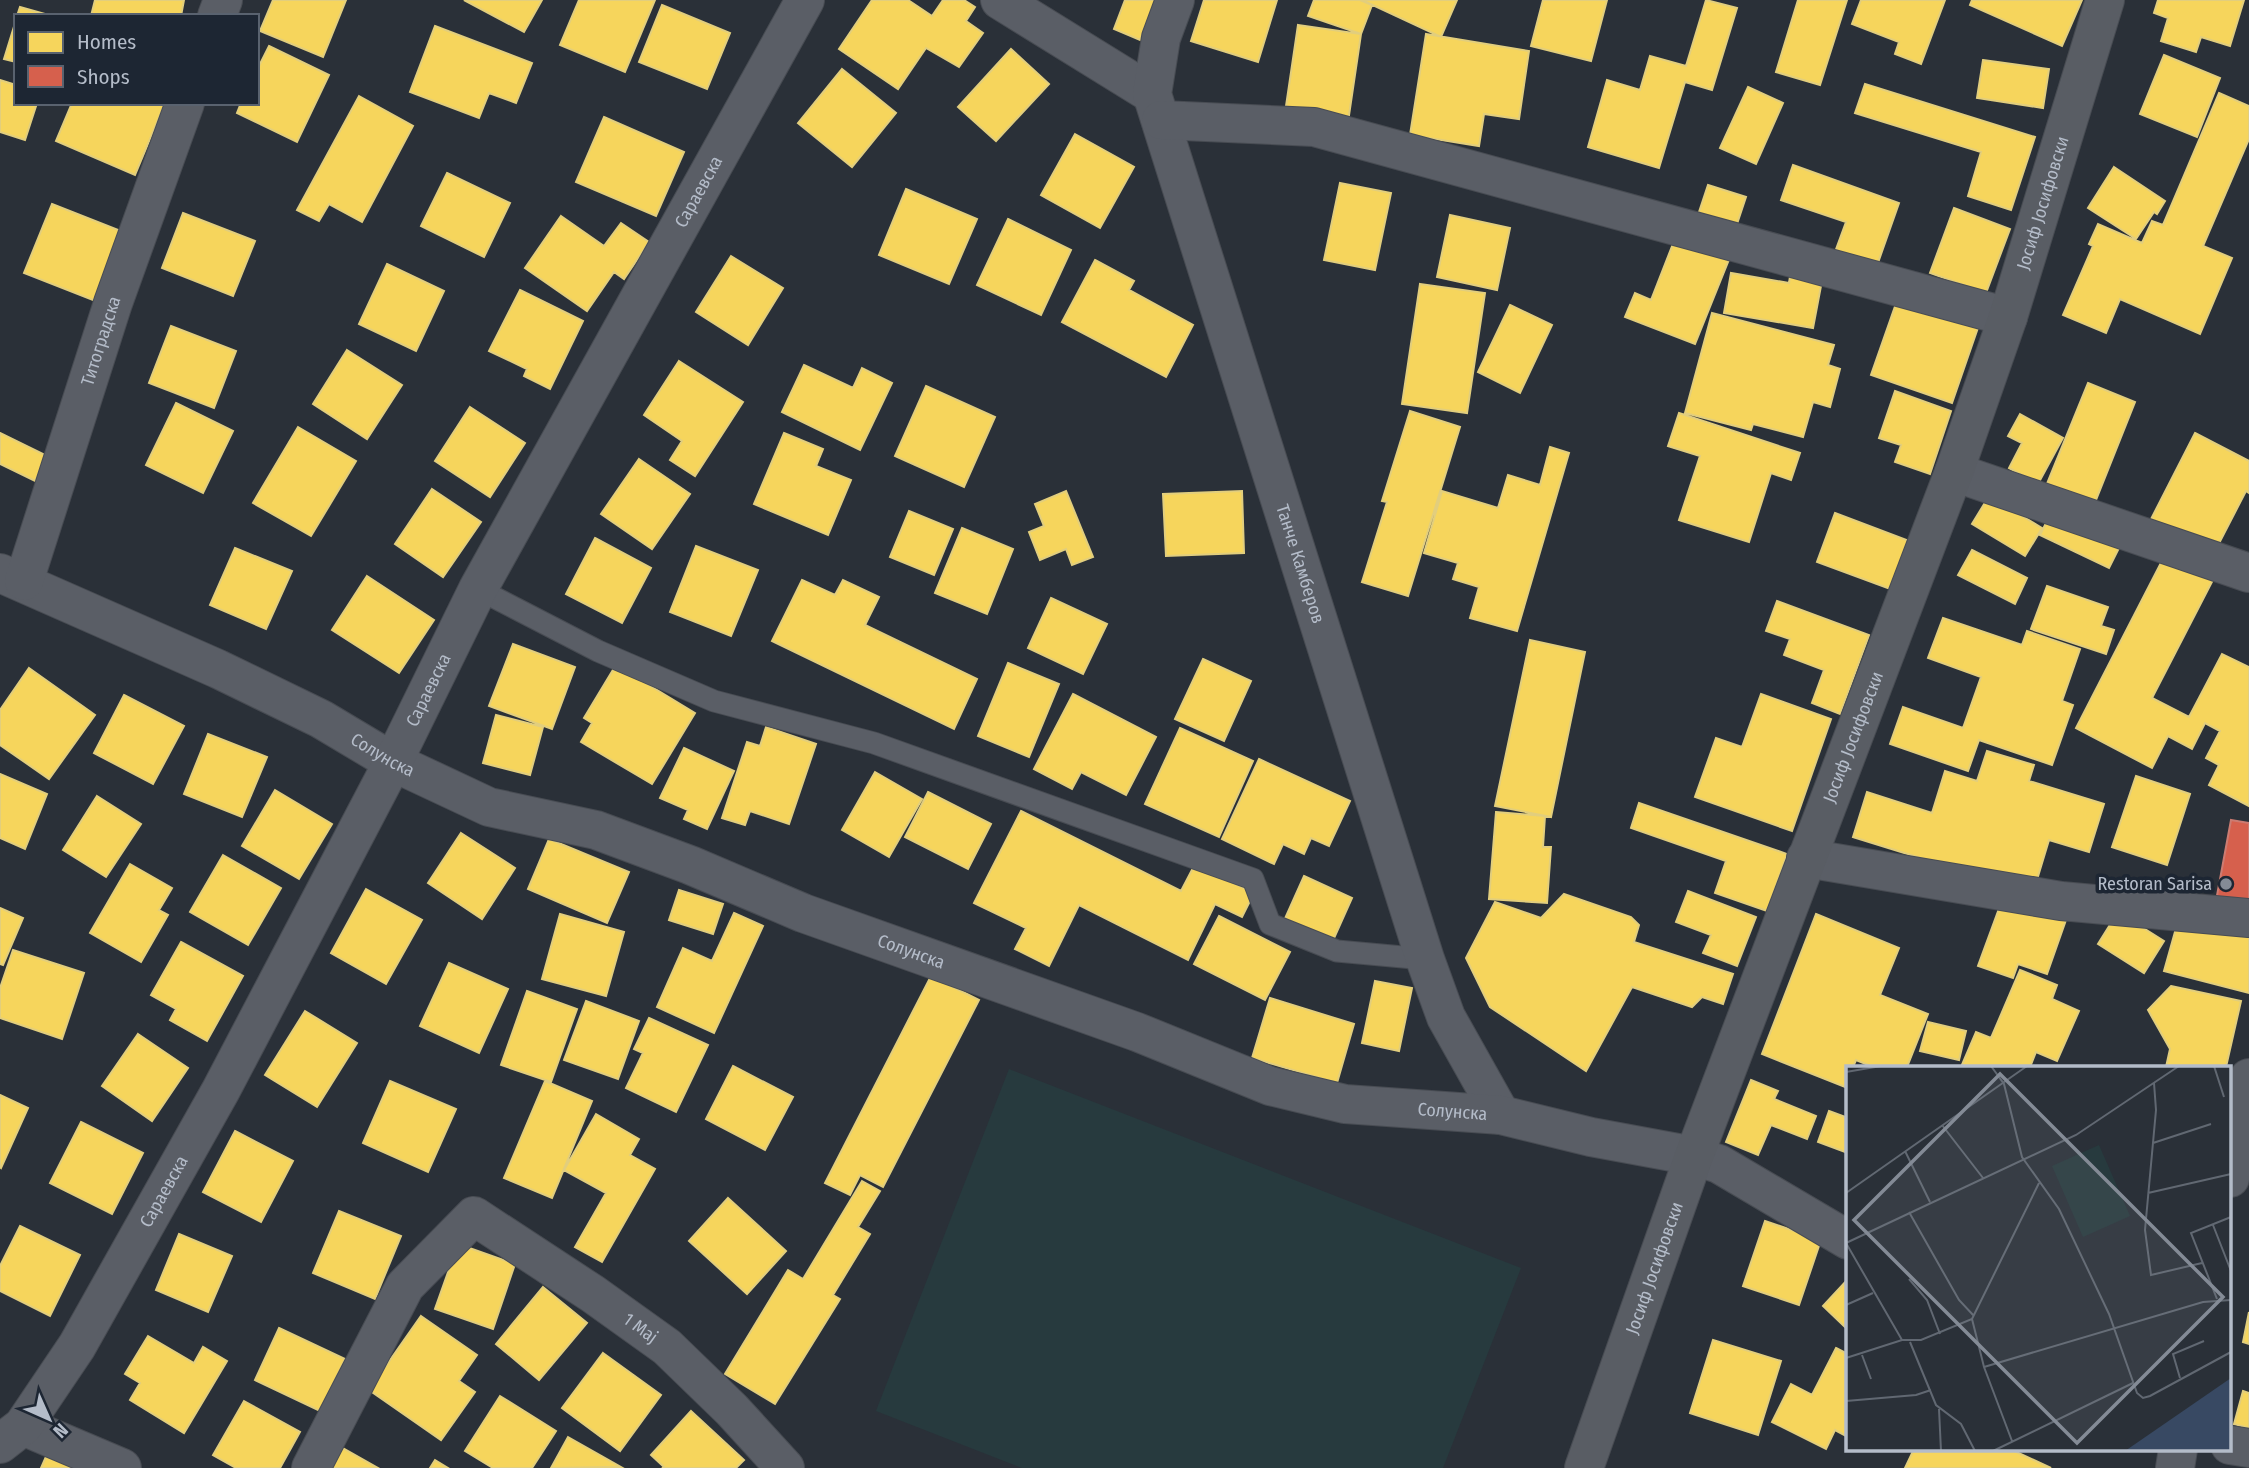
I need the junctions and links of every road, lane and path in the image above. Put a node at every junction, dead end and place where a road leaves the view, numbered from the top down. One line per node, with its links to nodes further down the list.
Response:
1 (805, 0): 11 (street, Сараевска)
2 (1000, 0): 6 (street)
3 (1175, 0): 6 (street, Танче Камберов)
4 (2105, 0): 7 (main road, Јосиф Јосифовски)
5 (184, 105): 10 (street, Титоградска)
6 (1157, 107): 7 (street); 15 (street, Танче Камберов)
7 (2008, 317): 8 (main road, Јосиф Јосифовски)
8 (1954, 472): 9 (street); 13 (main road, Јосиф Јосифовски)
9 (2249, 573)
10 (12, 577): 12 (street, Солунска)
11 (478, 589): 12 (street, Сараевска); 15 (lane)
12 (393, 762): 17 (street, Солунска); 21 (street, Сараевска)
13 (1807, 858): 14 (street); 18 (main road, Јосиф Јосифовски)
14 (2249, 918)
15 (1425, 959): 17 (street, Танче Камберов)
16 (2249, 1078): 19 (street)
17 (1501, 1115): 18 (street, Солунска)
18 (1694, 1156): 20 (street, Солунска); 26 (main road, Јосиф Јосифовски)
19 (2232, 1167)
20 (1846, 1239)
21 (12, 1435): 23 (street)
22 (2178, 1450): 27 (street)
23 (122, 1468)
24 (312, 1468): 25 (street, 1 Мај)
25 (785, 1468)
26 (1584, 1468)
27 (2175, 1468)

